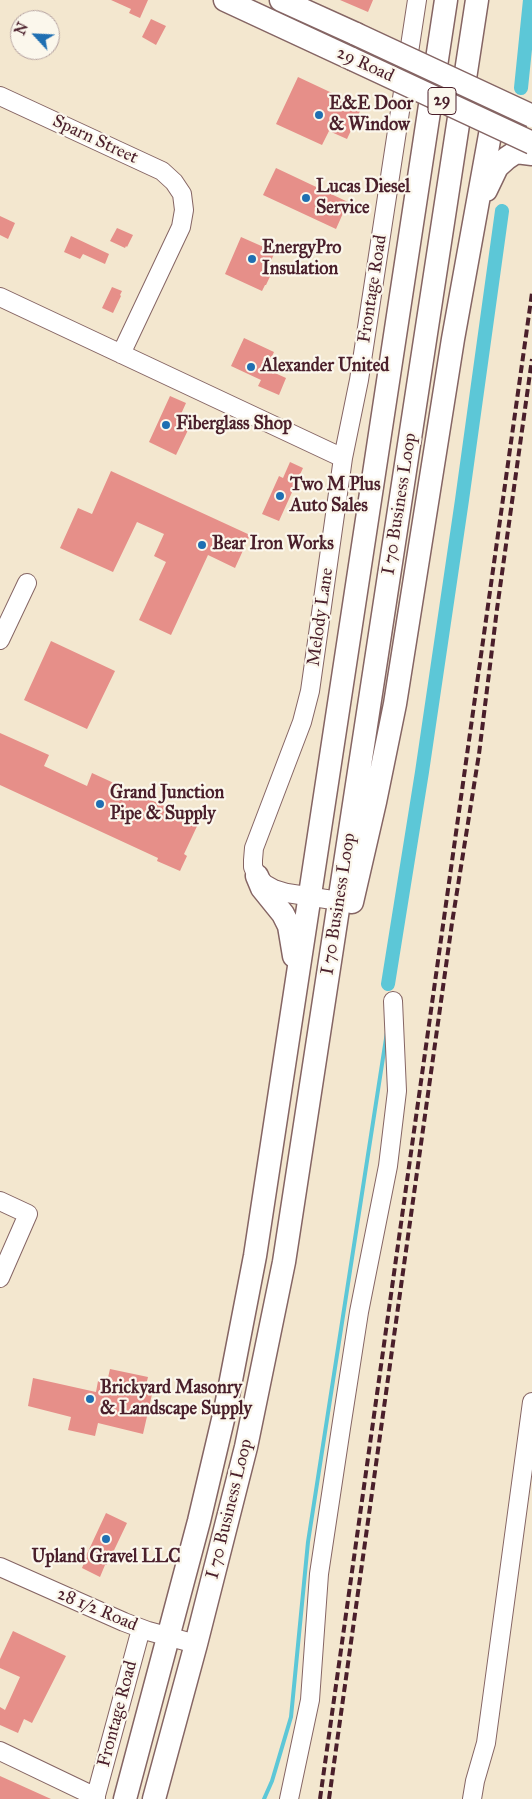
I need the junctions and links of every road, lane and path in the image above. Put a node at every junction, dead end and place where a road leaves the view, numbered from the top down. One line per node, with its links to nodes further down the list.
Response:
1 (225, 0): 10 (main road, 29 Road / 29, bridge)
2 (281, 0): 8 (main road, 29 Road / 29, bridge)
3 (417, 0): 17 (street, Frontage Road)
4 (446, 0): 21 (main road, I 70 Business Loop)
5 (462, 0): 13 (main road)
6 (477, 0): 13 (main road, I 70 Business Loop)
7 (0, 96): 16 (street, Sparn Street)
8 (496, 99): 9 (main road, 29 Road / 29, bridge); 10 (main road)
9 (532, 116)
10 (492, 124): 11 (main road, 29 Road / 29, bridge); 14 (main road)
11 (532, 143)
12 (532, 154): 14 (main road)
13 (452, 160): 22 (main road, I 70 Business Loop)
14 (476, 212): 25 (main road)
15 (0, 297): 16 (street)
16 (121, 354): 17 (street)
17 (342, 458): 20 (street, Melody Lane)
18 (26, 583): 19 (street)
19 (0, 640)
20 (257, 876): 21 (street); 23 (main road)
21 (310, 896): 22 (street); 23 (main road, I 70 Business Loop)
22 (339, 901): 25 (main road, I 70 Business Loop)
23 (295, 999): 31 (main road, I 70 Business Loop)
24 (393, 1002): 37 (street)
25 (320, 1029): 32 (main road, I 70 Business Loop)
26 (0, 1202): 27 (street)
27 (0, 1278)
28 (532, 1402): 38 (street)
29 (0, 1568): 30 (street, 28 1/2 Road)
30 (141, 1629): 31 (street, 28 1/2 Road); 34 (street, Frontage Road)
31 (168, 1637): 32 (street, 28 1/2 Road); 35 (main road, I 70 Business Loop)
32 (196, 1644): 36 (main road, I 70 Business Loop)
33 (0, 1752): 34 (street)
34 (96, 1798)
35 (125, 1799)
36 (154, 1799)
37 (289, 1799)
38 (472, 1799)

